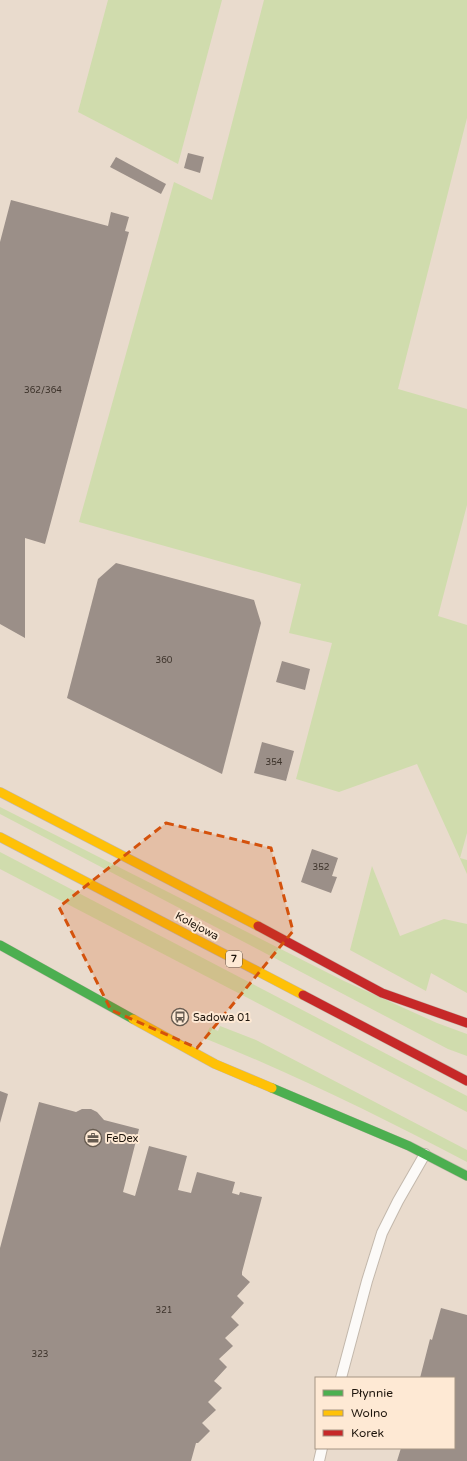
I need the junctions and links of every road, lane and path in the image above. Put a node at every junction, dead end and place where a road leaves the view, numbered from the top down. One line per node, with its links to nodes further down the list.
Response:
1 (0, 792): 4 (main road)
2 (0, 837): 5 (main road, Kolejowa / 7)
3 (0, 945): 6 (main road)
4 (467, 1023)
5 (467, 1081)
6 (424, 1154): 7 (main road); 8 (lane)
7 (467, 1176)
8 (341, 1377)
9 (322, 1449): 10 (lane)
10 (319, 1461)

